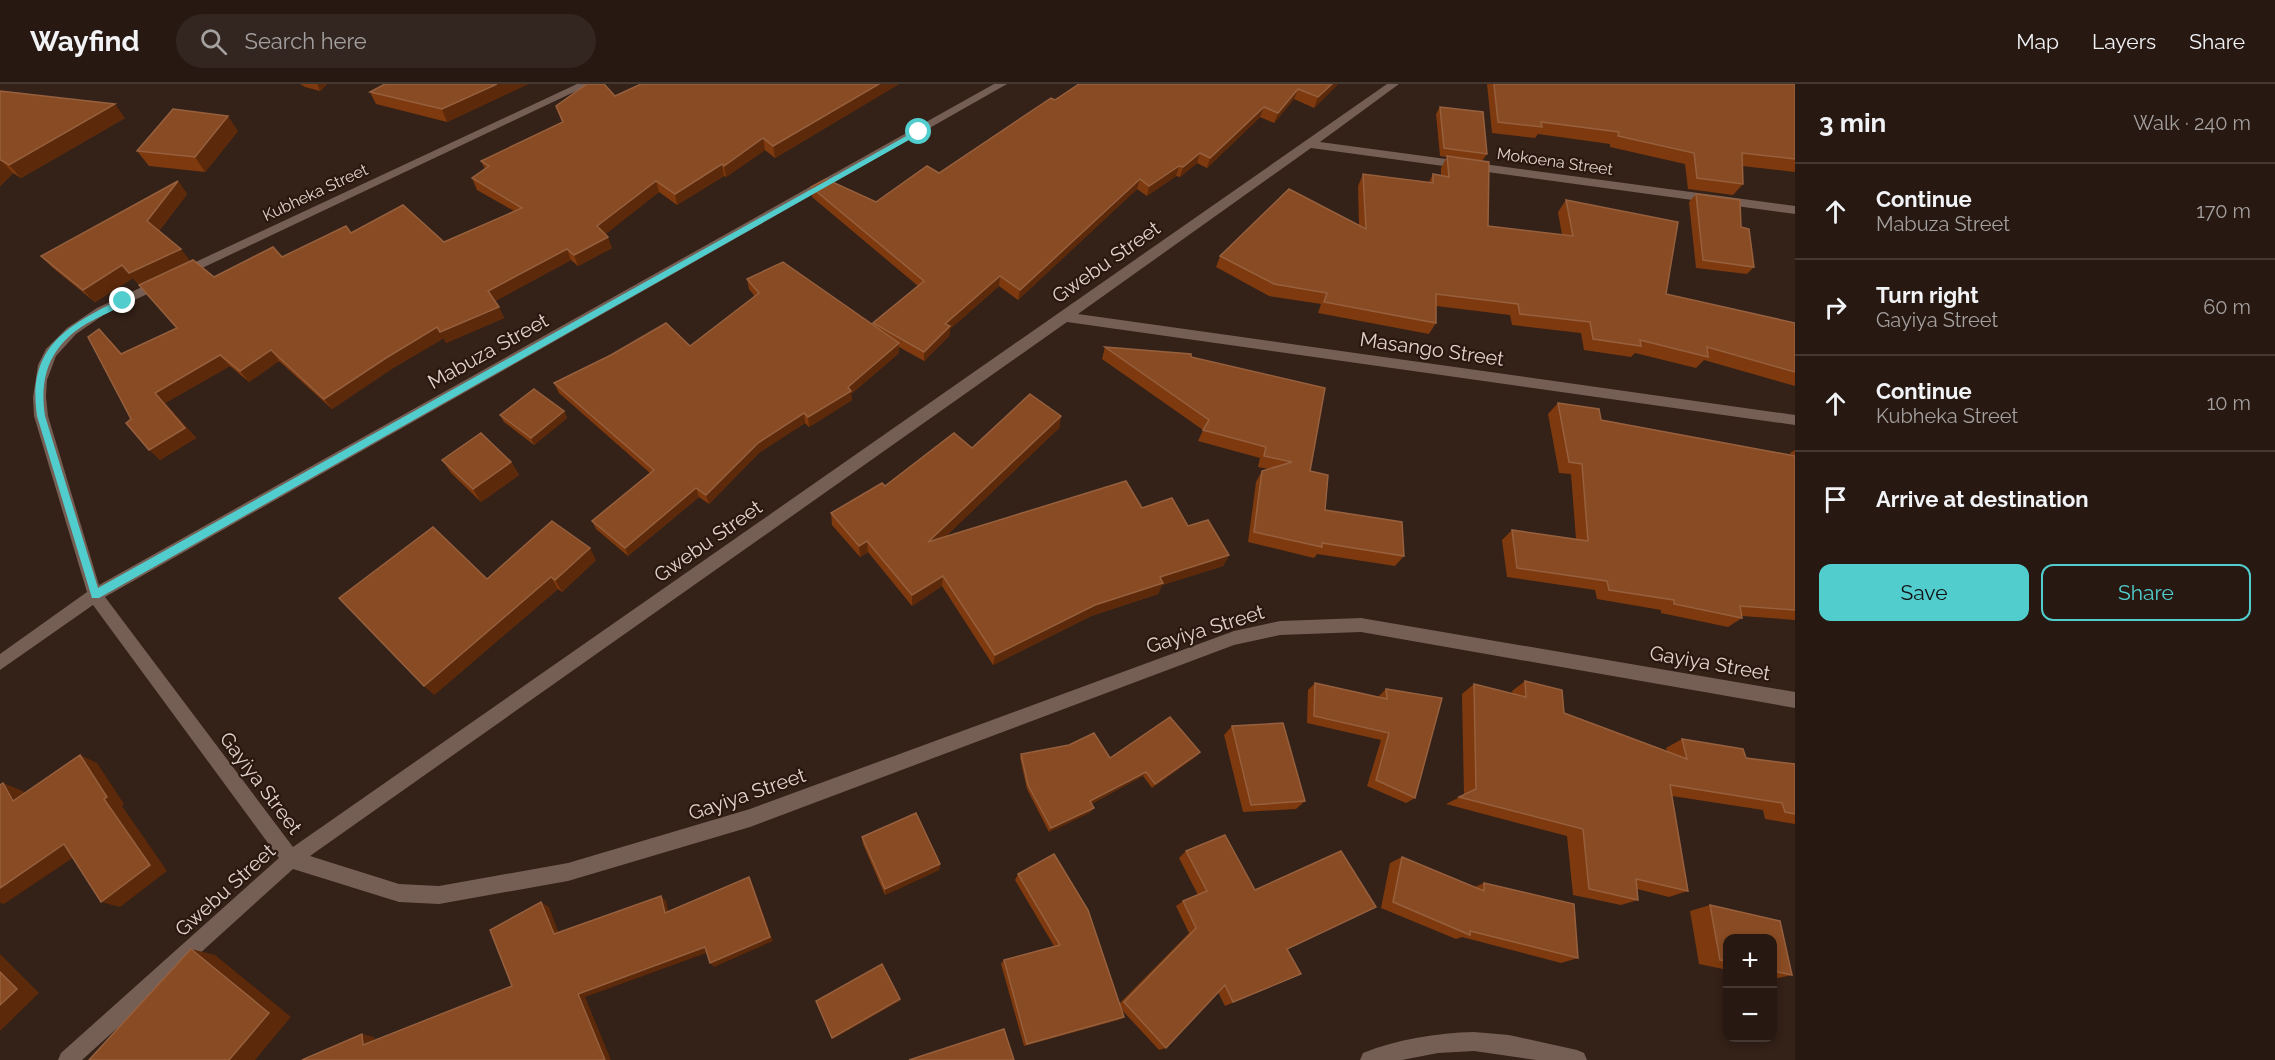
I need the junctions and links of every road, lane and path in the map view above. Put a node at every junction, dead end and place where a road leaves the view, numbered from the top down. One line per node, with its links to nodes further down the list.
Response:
1 (586, 84): 7 (street, Kubheka Street)
2 (1002, 84): 9 (street, Mabuza Street)
3 (1394, 84): 4 (street, Gwebu Street)
4 (1310, 144): 5 (street, Mokoena Street); 6 (street, Gwebu Street)
5 (1795, 210)
6 (1065, 317): 8 (street, Masango Street); 12 (street, Gwebu Street)
7 (62, 338): 9 (street, Gayiya Street)
8 (1795, 420)
9 (95, 595): 10 (street, Mabuza Street); 12 (street, Gayiya Street)
10 (0, 663)
11 (1795, 700): 12 (street, Gayiya Street)
12 (291, 859): 13 (street, Gwebu Street)
13 (68, 1060)
14 (1370, 1060): 15 (street)
15 (1577, 1060)

